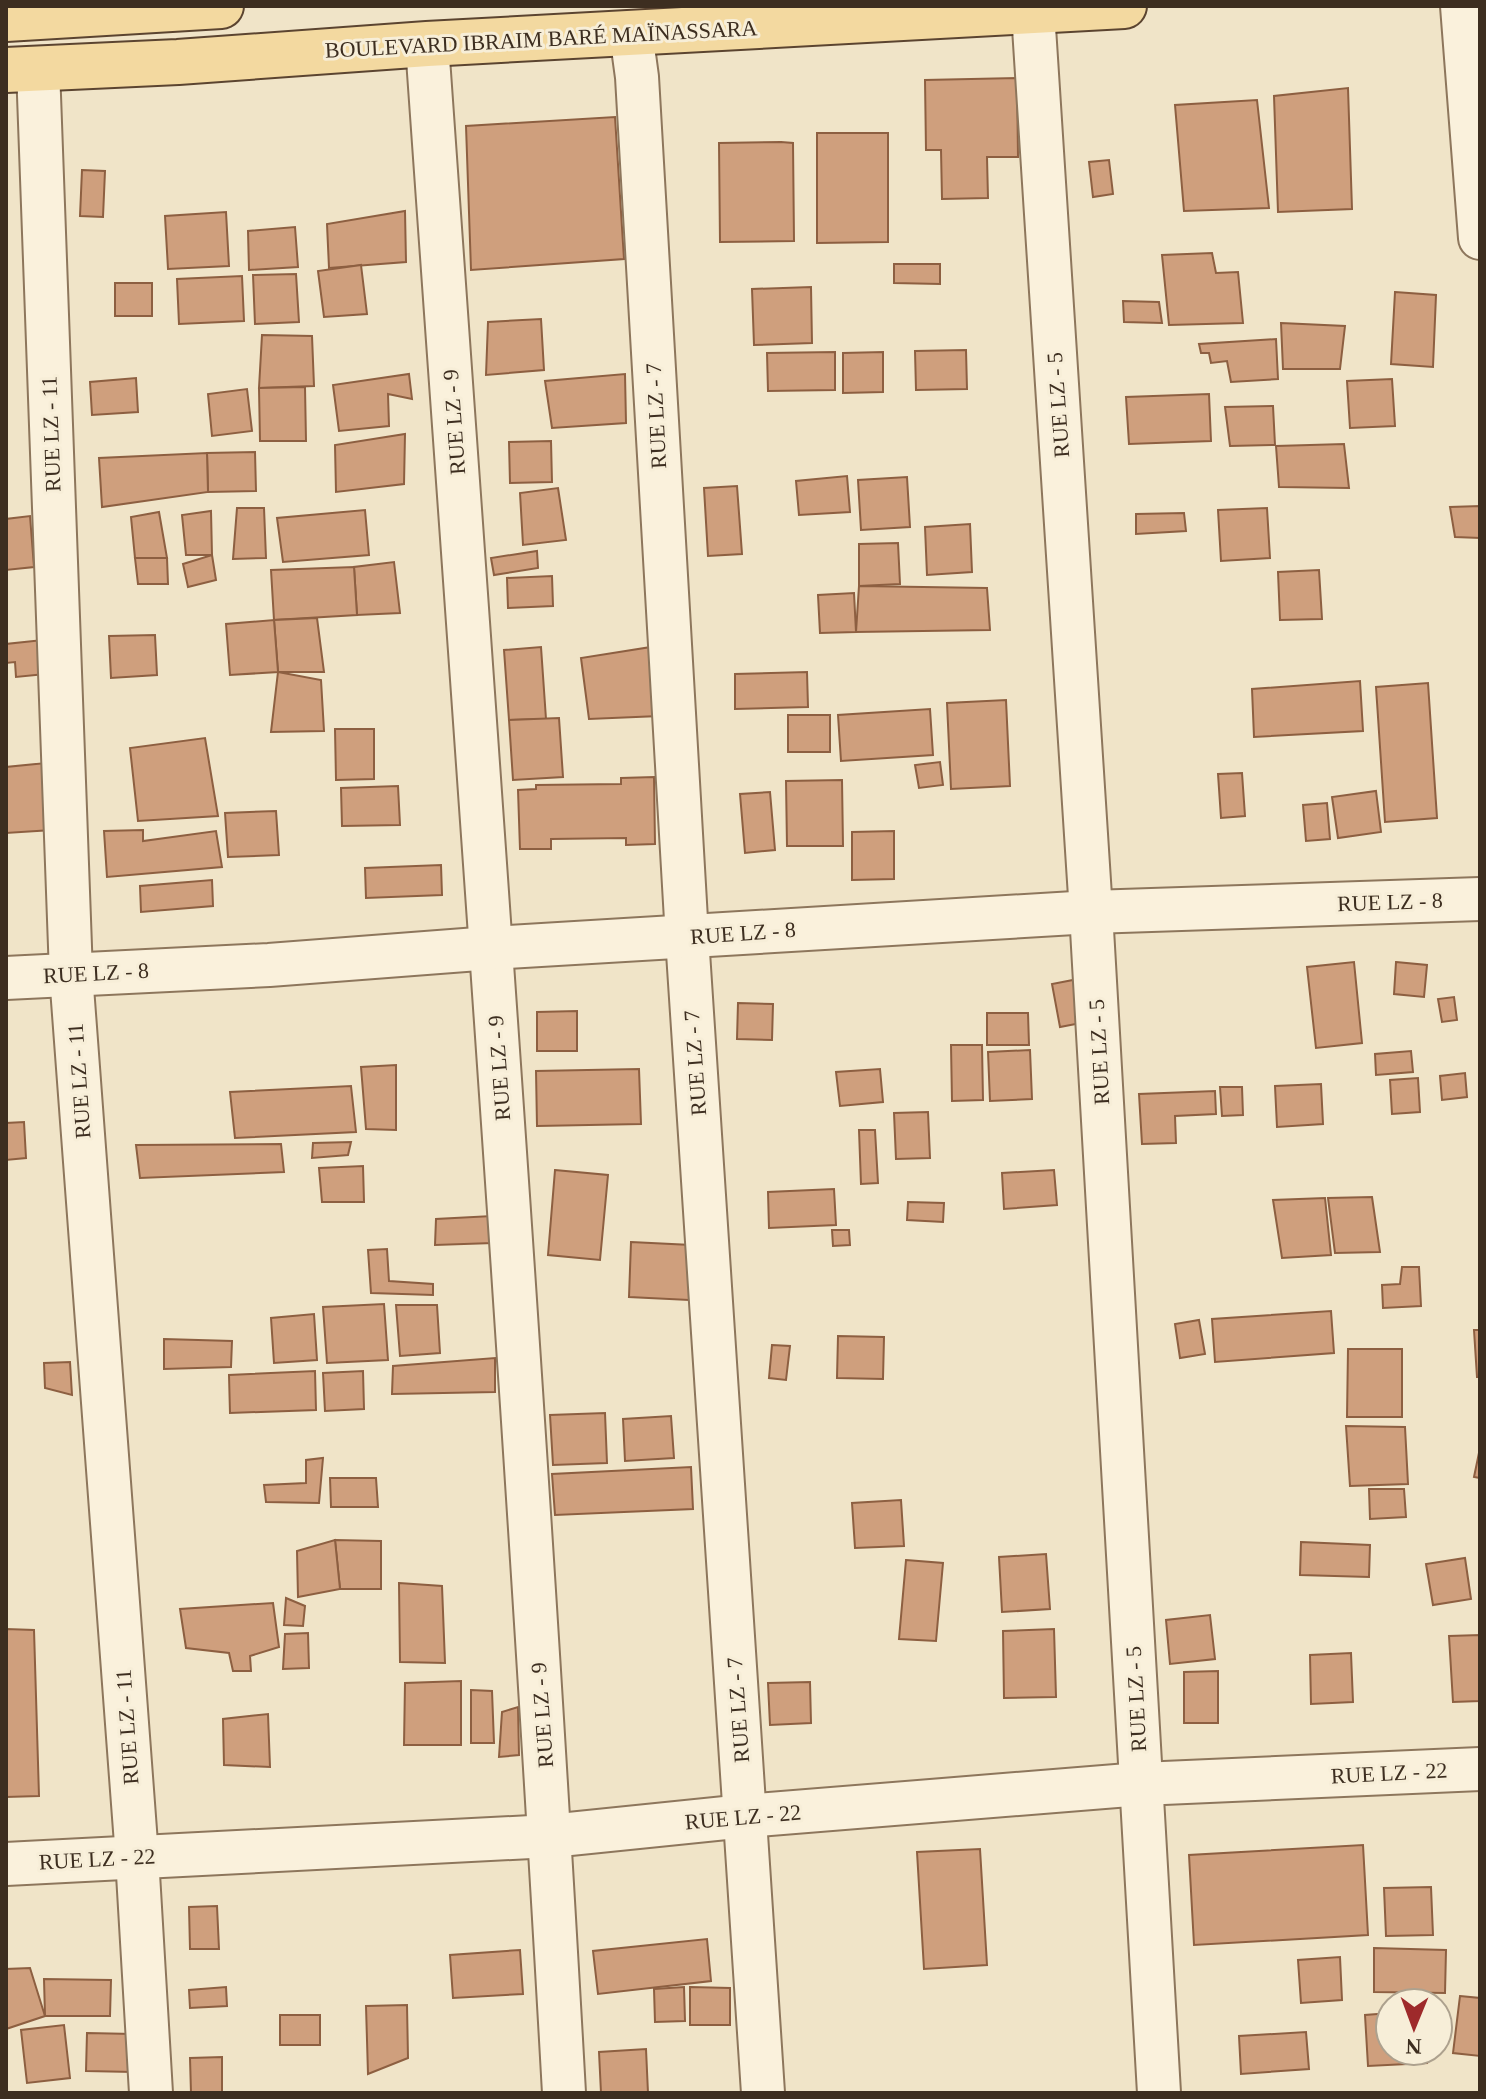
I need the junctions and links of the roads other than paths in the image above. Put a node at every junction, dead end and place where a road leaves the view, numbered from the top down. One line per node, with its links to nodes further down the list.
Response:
1 (221, 6): 5 (main road)
2 (1124, 6): 4 (main road, BOULEVARD IBRAIM BARÉ MAÏNASSARA)
3 (1462, 6): 9 (street)
4 (1033, 12): 6 (main road, BOULEVARD IBRAIM BARÉ MAÏNASSARA); 11 (street, RUE LZ - 5)
5 (6, 19)
6 (631, 33): 7 (main road, BOULEVARD IBRAIM BARÉ MAÏNASSARA); 12 (street, RUE LZ - 7)
7 (427, 44): 8 (main road, BOULEVARD IBRAIM BARÉ MAÏNASSARA); 13 (street, RUE LZ - 9)
8 (22, 69): 14 (street, RUE LZ - 11)
9 (1480, 238)
10 (1480, 899): 11 (street, RUE LZ - 8)
11 (1091, 912): 12 (street, RUE LZ - 8); 17 (street, RUE LZ - 5)
12 (687, 937): 13 (street, RUE LZ - 8); 18 (street, RUE LZ - 7)
13 (491, 948): 14 (street, RUE LZ - 8); 19 (street, RUE LZ - 9)
14 (71, 974): 15 (street, RUE LZ - 8); 20 (street, RUE LZ - 11)
15 (6, 978)
16 (1480, 1769): 17 (street, RUE LZ - 22)
17 (1141, 1784): 18 (street, RUE LZ - 22); 25 (street, RUE LZ - 5)
18 (745, 1816): 19 (street, RUE LZ - 22); 24 (street, RUE LZ - 7)
19 (550, 1836): 20 (street, RUE LZ - 22); 23 (street, RUE LZ - 9)
20 (137, 1857): 21 (street, RUE LZ - 22); 22 (street, RUE LZ - 11)
21 (6, 1864)
22 (151, 2093)
23 (564, 2093)
24 (763, 2093)
25 (1159, 2093)

